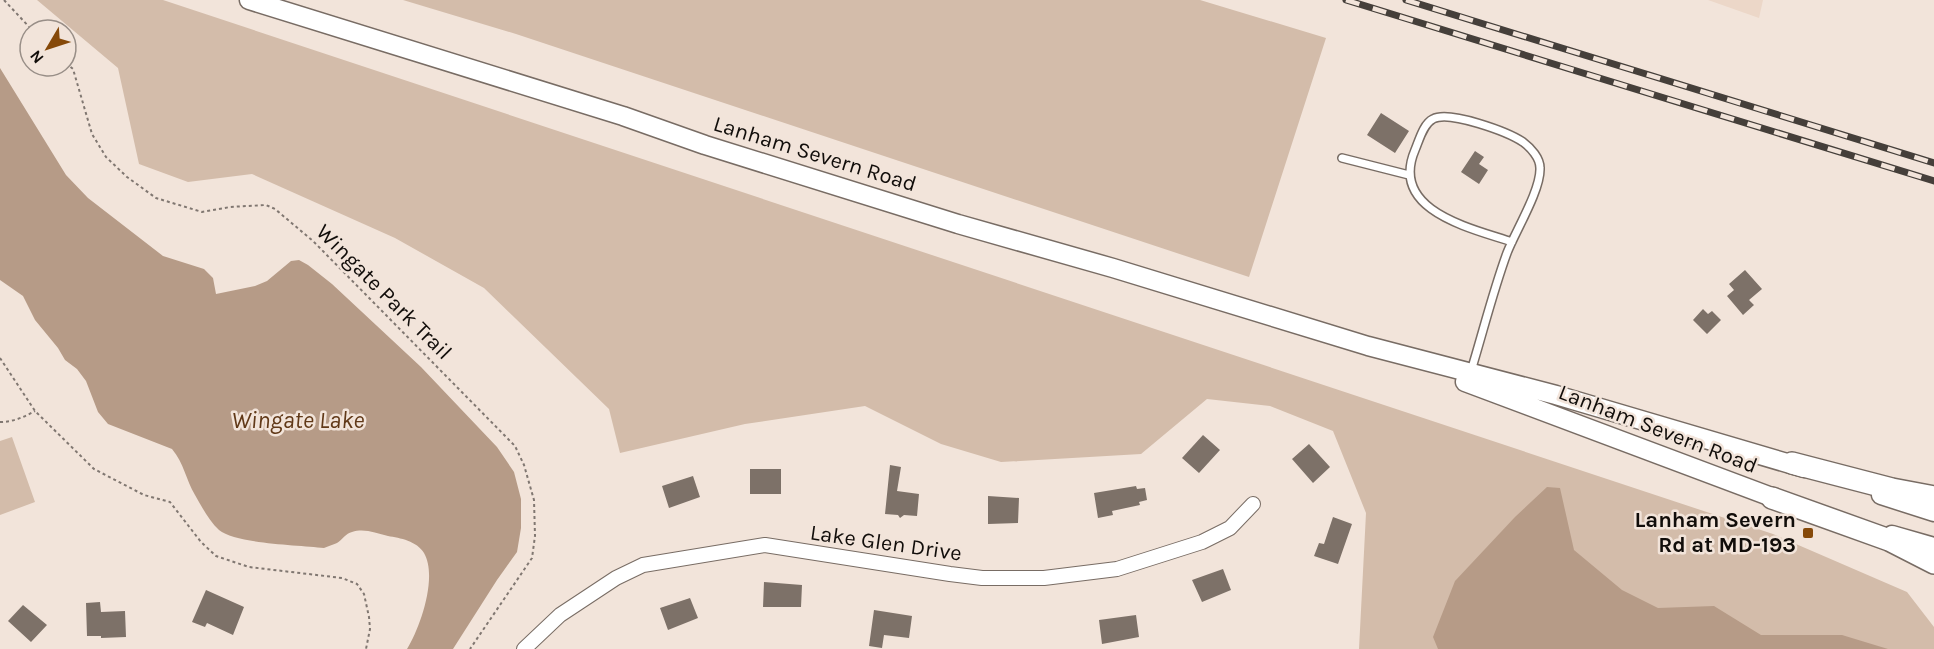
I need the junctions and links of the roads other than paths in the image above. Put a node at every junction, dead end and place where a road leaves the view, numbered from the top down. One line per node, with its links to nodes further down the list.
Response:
1 (249, 0): 5 (main road, Lanham Severn Road)
2 (1342, 158): 3 (lane)
3 (1409, 175): 4 (lane); 4 (lane)
4 (1512, 242): 6 (lane)
5 (1368, 346): 6 (main road, Lanham Severn Road); 9 (main road, Lanham Severn Road)
6 (1470, 373): 7 (main road, Lanham Severn Road)
7 (1792, 463): 8 (main road); 11 (main road, Lanham Severn Road)
8 (1934, 497)
9 (1772, 498): 12 (main road, Lanham Severn Road); 13 (main road)
10 (1253, 504): 14 (street, Lake Glen Drive)
11 (1934, 512)
12 (1934, 548)
13 (1934, 563)
14 (524, 649)

